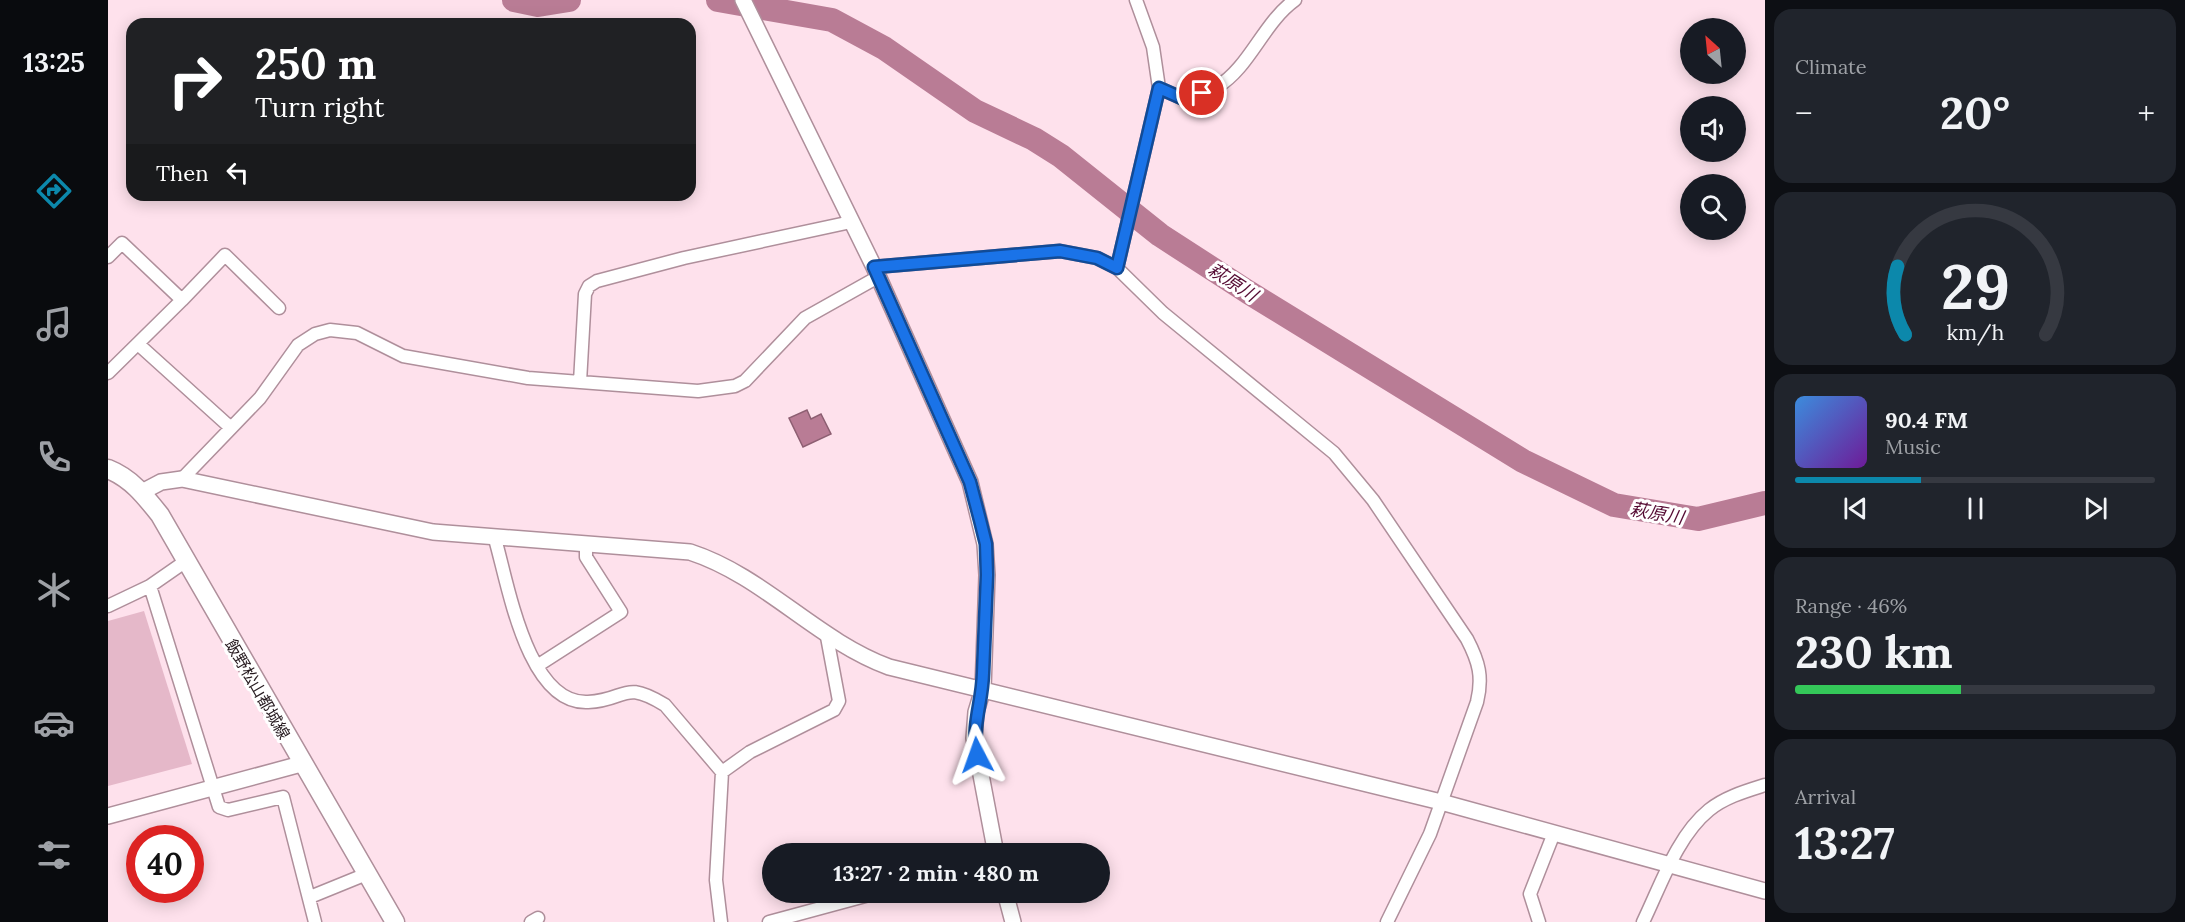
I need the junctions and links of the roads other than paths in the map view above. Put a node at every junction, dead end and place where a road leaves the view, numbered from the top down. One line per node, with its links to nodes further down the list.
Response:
1 (743, 0): 5 (street)
2 (1136, 0): 4 (street)
3 (1295, 0): 4 (street)
4 (1157, 93): 7 (street)
5 (851, 222): 8 (street); 13 (street)
6 (108, 257): 9 (street)
7 (1117, 268): 8 (street); 30 (street)
8 (876, 272): 13 (street); 25 (street)
9 (182, 300): 10 (street); 11 (street)
10 (279, 308)
11 (138, 344): 12 (street); 14 (street)
12 (108, 373)
13 (580, 382): 14 (street)
14 (231, 428): 16 (street)
15 (108, 469): 17 (main road, 飯野松山都城線)
16 (182, 479): 17 (street); 18 (street)
17 (142, 492): 20 (main road, 飯野松山都城線)
18 (495, 539): 19 (street); 24 (street)
19 (586, 544): 23 (street); 24 (street)
20 (186, 561): 21 (street); 26 (main road, 飯野松山都城線)
21 (150, 586): 22 (street); 29 (street)
22 (108, 606)
23 (827, 637): 25 (street); 27 (street)
24 (537, 666): 27 (street)
25 (983, 689): 30 (street); 33 (street)
26 (301, 764): 29 (street); 35 (main road, 飯野松山都城線)
27 (722, 772): 42 (street)
28 (1765, 785): 34 (street)
29 (213, 787): 31 (street); 37 (street)
30 (1441, 802): 32 (street); 45 (street)
31 (108, 816)
32 (1554, 833): 34 (street); 46 (street)
33 (994, 843)
34 (1670, 867): 36 (street); 47 (street)
35 (369, 873): 37 (street); 41 (main road, 飯野松山都城線)
36 (1765, 891)
37 (310, 897): 40 (street)
38 (839, 903): 43 (street)
39 (1008, 903): 44 (street)
40 (315, 922)
41 (395, 922)
42 (722, 922)
43 (769, 922)
44 (1013, 922)
45 (1388, 922)
46 (1539, 922)
47 (1643, 922)

